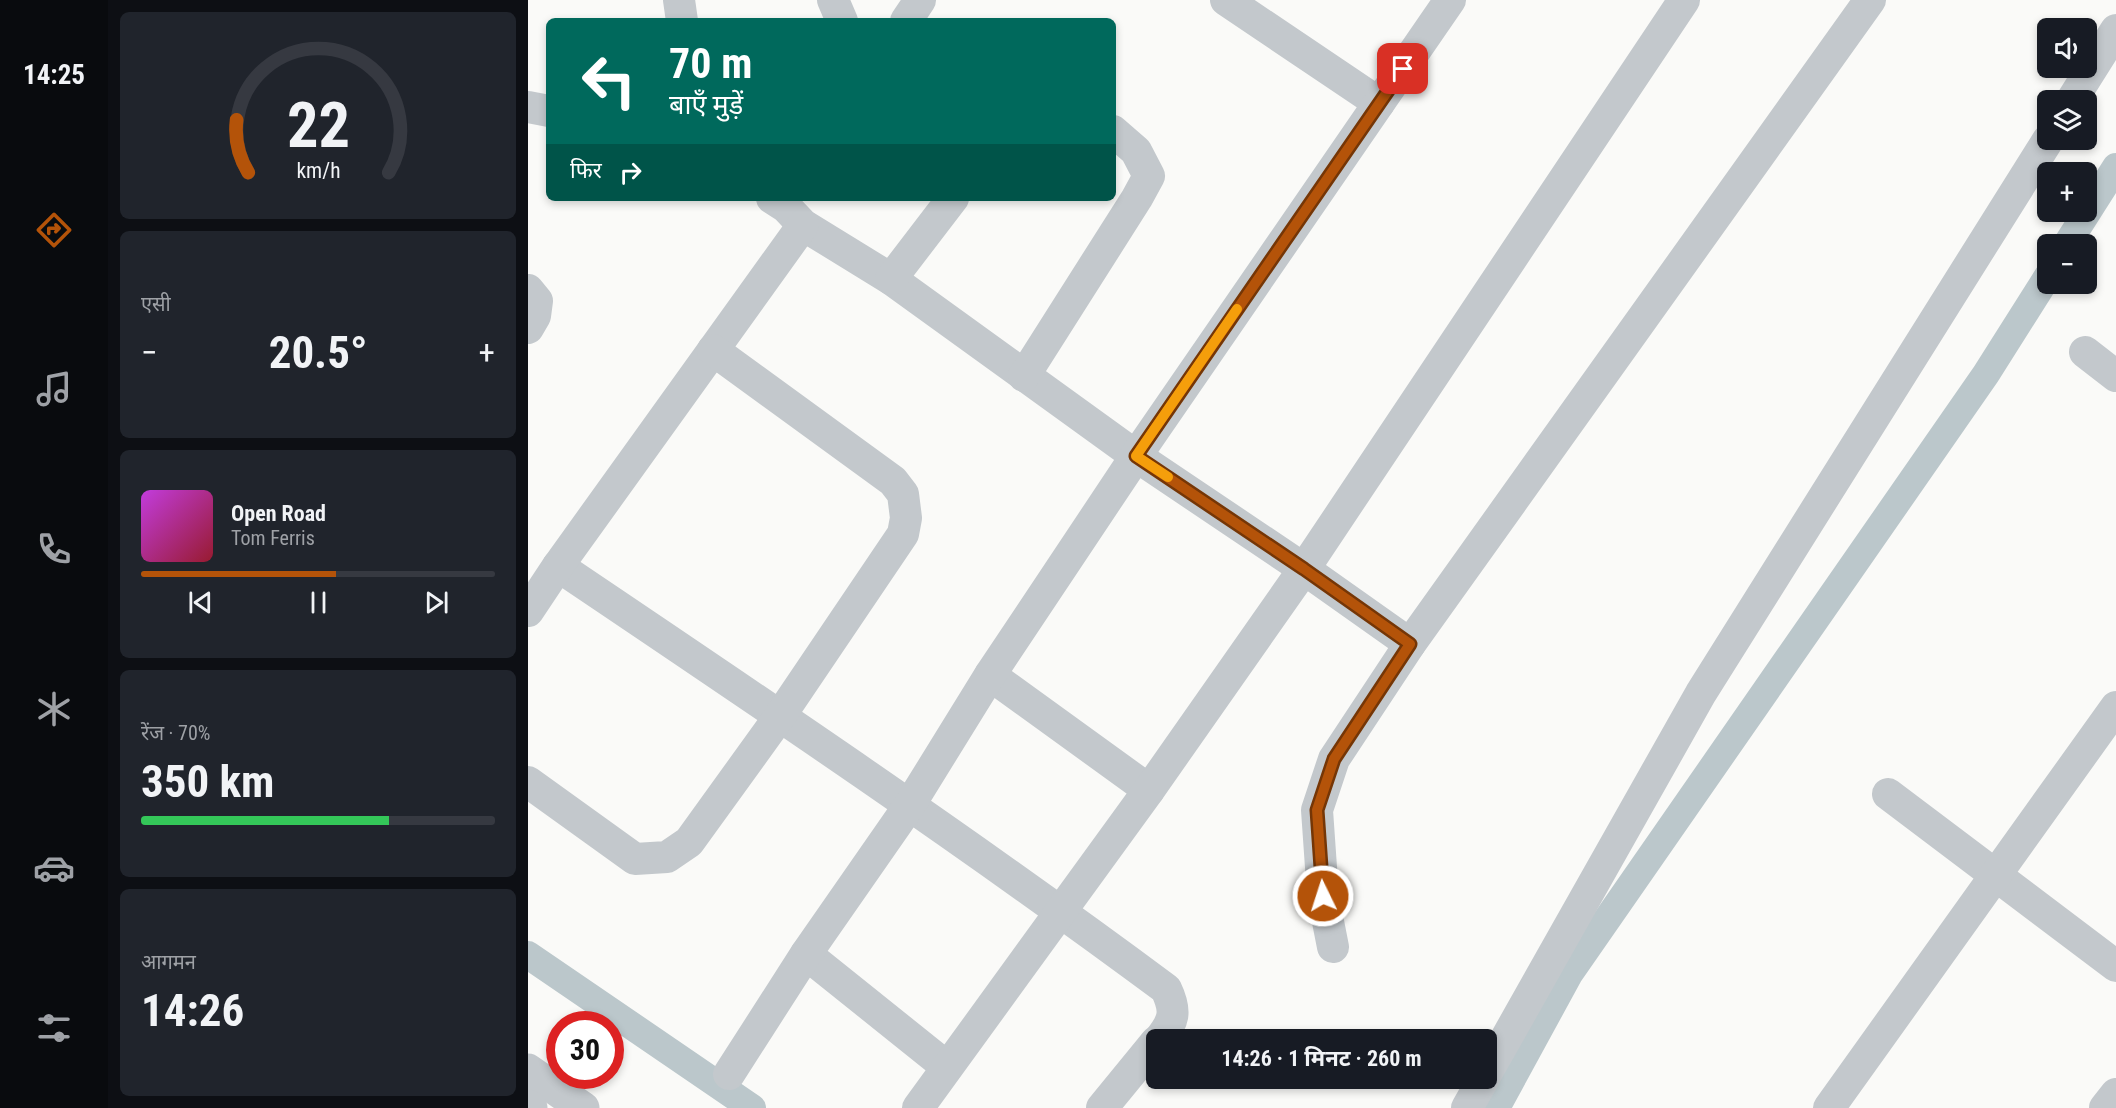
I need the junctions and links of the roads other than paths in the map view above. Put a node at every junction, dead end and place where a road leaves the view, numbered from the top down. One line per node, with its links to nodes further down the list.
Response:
1 (679, 0): 8 (street)
2 (833, 0): 9 (street)
3 (920, 0): 10 (street)
4 (1226, 0): 13 (street)
5 (1450, 0): 13 (street)
6 (1684, 0): 29 (street)
7 (1870, 0): 31 (street)
8 (682, 18)
9 (841, 18)
10 (908, 18)
11 (2116, 30): 12 (street)
12 (2078, 90)
13 (1379, 103): 27 (street)
14 (528, 107): 15 (street)
15 (546, 110)
16 (1116, 134): 25 (street)
17 (2042, 150): 46 (street)
18 (951, 201): 20 (street)
19 (788, 207): 20 (street); 23 (street)
20 (891, 279): 25 (street)
21 (528, 290): 22 (street)
22 (528, 328)
23 (713, 350): 28 (street); 34 (street)
24 (2085, 352): 26 (street)
25 (1024, 376): 27 (street)
26 (2116, 376)
27 (1136, 456): 29 (street); 32 (street)
28 (558, 566): 30 (street); 34 (street)
29 (1304, 569): 31 (street); 36 (street)
30 (528, 611)
31 (1410, 644): 41 (street)
32 (990, 675): 36 (street); 38 (street)
33 (2116, 708): 39 (street)
34 (780, 716): 35 (street); 38 (street)
35 (528, 782)
36 (1149, 790): 40 (street)
37 (1888, 794): 39 (street)
38 (909, 806): 40 (street); 42 (street)
39 (1996, 875): 43 (street); 56 (street)
40 (1061, 911): 44 (street); 47 (street)
41 (1334, 947)
42 (806, 954): 47 (street); 49 (street)
43 (2116, 966)
44 (1168, 1029)
45 (1146, 1055): 54 (street)
46 (1497, 1055)
47 (947, 1067): 53 (street)
48 (528, 1070): 52 (street)
49 (729, 1074)
50 (1478, 1089): 55 (street)
51 (2116, 1094): 57 (street)
52 (583, 1108)
53 (918, 1108)
54 (1102, 1108)
55 (1467, 1108)
56 (1829, 1108)
57 (2105, 1108)

